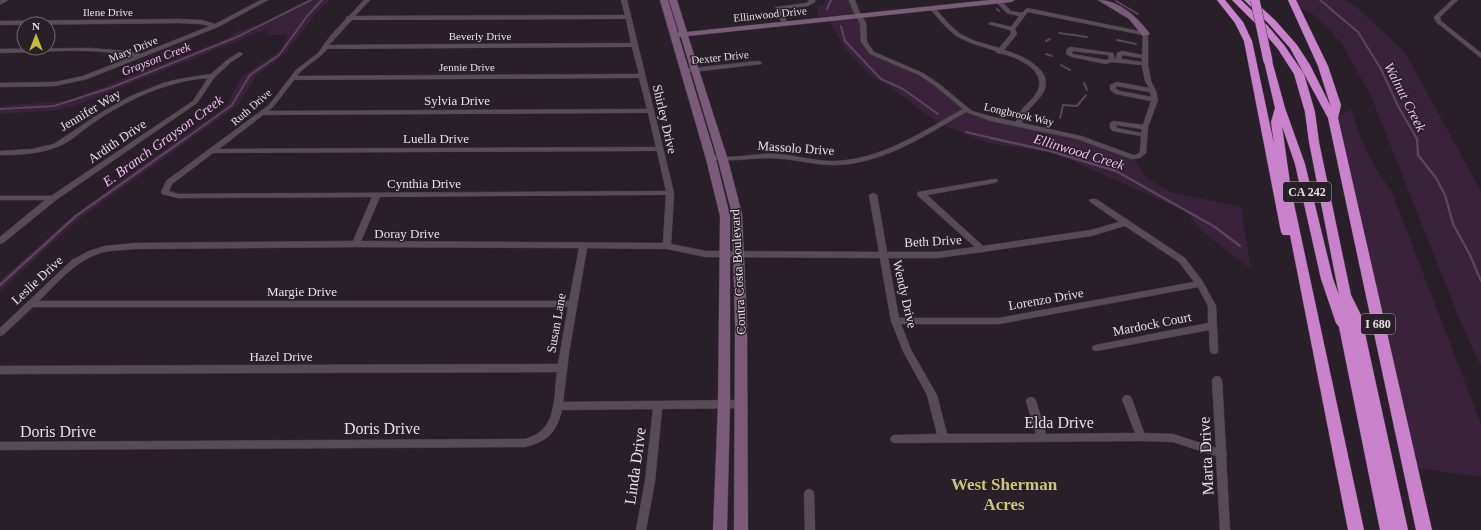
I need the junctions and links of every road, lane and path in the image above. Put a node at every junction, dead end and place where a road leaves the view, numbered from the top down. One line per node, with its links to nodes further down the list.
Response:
1 (5, 0): 19 (street)
2 (265, 0): 28 (street, Mary Drive)
3 (367, 0): 24 (street, Ruth Drive)
4 (624, 0): 23 (street, Shirley Drive)
5 (664, 0): 31 (main road, Contra Costa Boulevard)
6 (673, 0): 30 (main road, Contra Costa Boulevard)
7 (812, 0): 25 (street)
8 (852, 0): 21 (street, Longbrook Way)
9 (974, 0): 21 (main road, Ellinwood Drive)
10 (1011, 0): 18 (main road, Ellinwood Drive)
11 (1102, 0): 32 (main road)
12 (1221, 0): 84 (highway)
13 (1236, 0): 85 (highway, I 680)
14 (1248, 0): 56 (highway, I 680)
15 (1255, 0): 52 (highway, CA 242, bridge)
16 (1292, 0): 56 (highway)
17 (1455, 0): 39 (street)
18 (998, 1): 20 (main road, Ellinwood Drive); 22 (street)
19 (0, 3)
20 (933, 8): 21 (main road, Ellinwood Drive); 36 (street)
21 (858, 15): 25 (main road, Ellinwood Drive); 53 (street, Longbrook Way)
22 (1022, 15): 29 (street); 32 (street)
23 (628, 17): 24 (street); 33 (street, Shirley Drive)
24 (348, 18): 34 (street, Ruth Drive)
25 (785, 22): 30 (main road, Ellinwood Drive)
26 (0, 23): 28 (street, Ilene Drive)
27 (991, 24): 29 (street)
28 (216, 26): 38 (street, Mary Drive)
29 (1012, 29): 36 (street)
30 (684, 32): 31 (main road, Ellinwood Drive); 44 (main road, Contra Costa Boulevard)
31 (674, 33): 45 (main road, Contra Costa Boulevard)
32 (1146, 34): 40 (street)
33 (635, 45): 34 (street, Beverly Drive); 47 (street, Shirley Drive)
34 (326, 46): 48 (street, Ruth Drive)
35 (0, 51): 38 (street)
36 (999, 52): 57 (street)
37 (240, 54): 46 (street, Ardith Drive)
38 (141, 56): 49 (street, Mary Drive)
39 (1481, 56)
40 (1146, 57): 41 (street); 43 (street)
41 (1114, 58): 41 (street); 43 (street)
42 (759, 62): 44 (street, Dexter Drive)
43 (1145, 64): 50 (street)
44 (695, 70): 45 (street, Dexter Drive); 64 (main road, Contra Costa Boulevard)
45 (684, 71): 63 (main road, Contra Costa Boulevard)
46 (214, 76): 62 (street, Jennifer Way); 71 (street, Ardith Drive)
47 (643, 76): 48 (street, Jennie Drive); 54 (street, Shirley Drive)
48 (292, 78): 55 (street, Ruth Drive)
49 (0, 85)
50 (1153, 91): 51 (street); 51 (street)
51 (1155, 100): 58 (street)
52 (1280, 108): 84 (highway); 91 (highway, CA 242)
53 (966, 110): 57 (street, Longbrook Way); 64 (street, Massolo Drive)
54 (650, 111): 55 (street, Sylvia Drive); 60 (street, Shirley Drive)
55 (263, 113): 61 (street, Ruth Drive)
56 (1333, 118): 118 (highway, I 680)
57 (1018, 125): 59 (street, Longbrook Way)
58 (1145, 127): 59 (street); 59 (street)
59 (1144, 135)
60 (660, 149): 61 (street, Luella Drive); 66 (street, Shirley Drive)
61 (213, 151): 69 (street, Ruth Drive)
62 (0, 153)
63 (710, 157): 64 (street, Massolo Drive); 79 (main road, Contra Costa Boulevard)
64 (723, 160): 80 (main road, Contra Costa Boulevard)
65 (994, 182): 78 (street)
66 (670, 193): 67 (street, Cynthia Drive); 77 (street, Shirley Drive)
67 (377, 195): 69 (street, Cynthia Drive); 75 (street)
68 (873, 195): 81 (street, Wendy Drive)
69 (178, 196)
70 (0, 198): 71 (street)
71 (53, 198): 74 (street, Ardith Drive)
72 (1093, 201): 73 (street)
73 (1125, 223): 78 (street, Beth Drive); 83 (street)
74 (0, 241)
75 (356, 244): 76 (street, Doray Drive); 82 (street, Doray Drive)
76 (584, 246): 77 (street, Doray Drive); 87 (street, Susan Lane)
77 (668, 246): 79 (street, Doray Drive)
78 (982, 249): 81 (street, Beth Drive)
79 (726, 254): 80 (street, Doray Drive); 100 (main road, Contra Costa Boulevard)
80 (740, 254): 81 (street, Beth Drive); 99 (main road, Contra Costa Boulevard)
81 (883, 255): 88 (street, Wendy Drive)
82 (76, 262): 86 (street, Leslie Drive)
83 (1200, 284): 88 (street, Lorenzo Drive); 89 (street)
84 (1306, 286): 115 (highway)
85 (1345, 293): 91 (highway, I 680); 117 (highway, I 680)
86 (31, 304): 87 (street, Margie Drive); 90 (street, Leslie Drive)
87 (573, 304): 94 (street, Susan Lane)
88 (895, 321): 105 (street, Wendy Drive)
89 (1212, 326): 92 (street, Mardock Court); 93 (street)
90 (0, 334)
91 (1346, 334): 116 (highway, I 680)
92 (1096, 348)
93 (1214, 351)
94 (562, 368): 95 (street, Hazel Drive); 101 (street, Susan Lane)
95 (0, 370)
96 (1217, 380): 108 (street, Marta Drive)
97 (1127, 399): 103 (street)
98 (1031, 401): 104 (street)
99 (742, 404): 100 (street); 112 (main road, Contra Costa Boulevard)
100 (724, 405): 102 (street); 111 (main road, Contra Costa Boulevard)
101 (557, 406): 102 (street); 107 (street, Doris Drive)
102 (658, 406): 110 (street, Linda Drive)
103 (1141, 436): 104 (street, Elda Drive); 108 (street, Elda Drive)
104 (1042, 437): 105 (street, Elda Drive)
105 (943, 438): 106 (street, Elda Drive)
106 (895, 439)
107 (0, 446)
108 (1222, 454): 114 (street, Marta Drive)
109 (809, 494): 113 (street)
110 (641, 530)
111 (720, 530)
112 (741, 530)
113 (810, 530)
114 (1225, 530)
115 (1356, 530)
116 (1388, 530)
117 (1400, 530)
118 (1424, 530)

